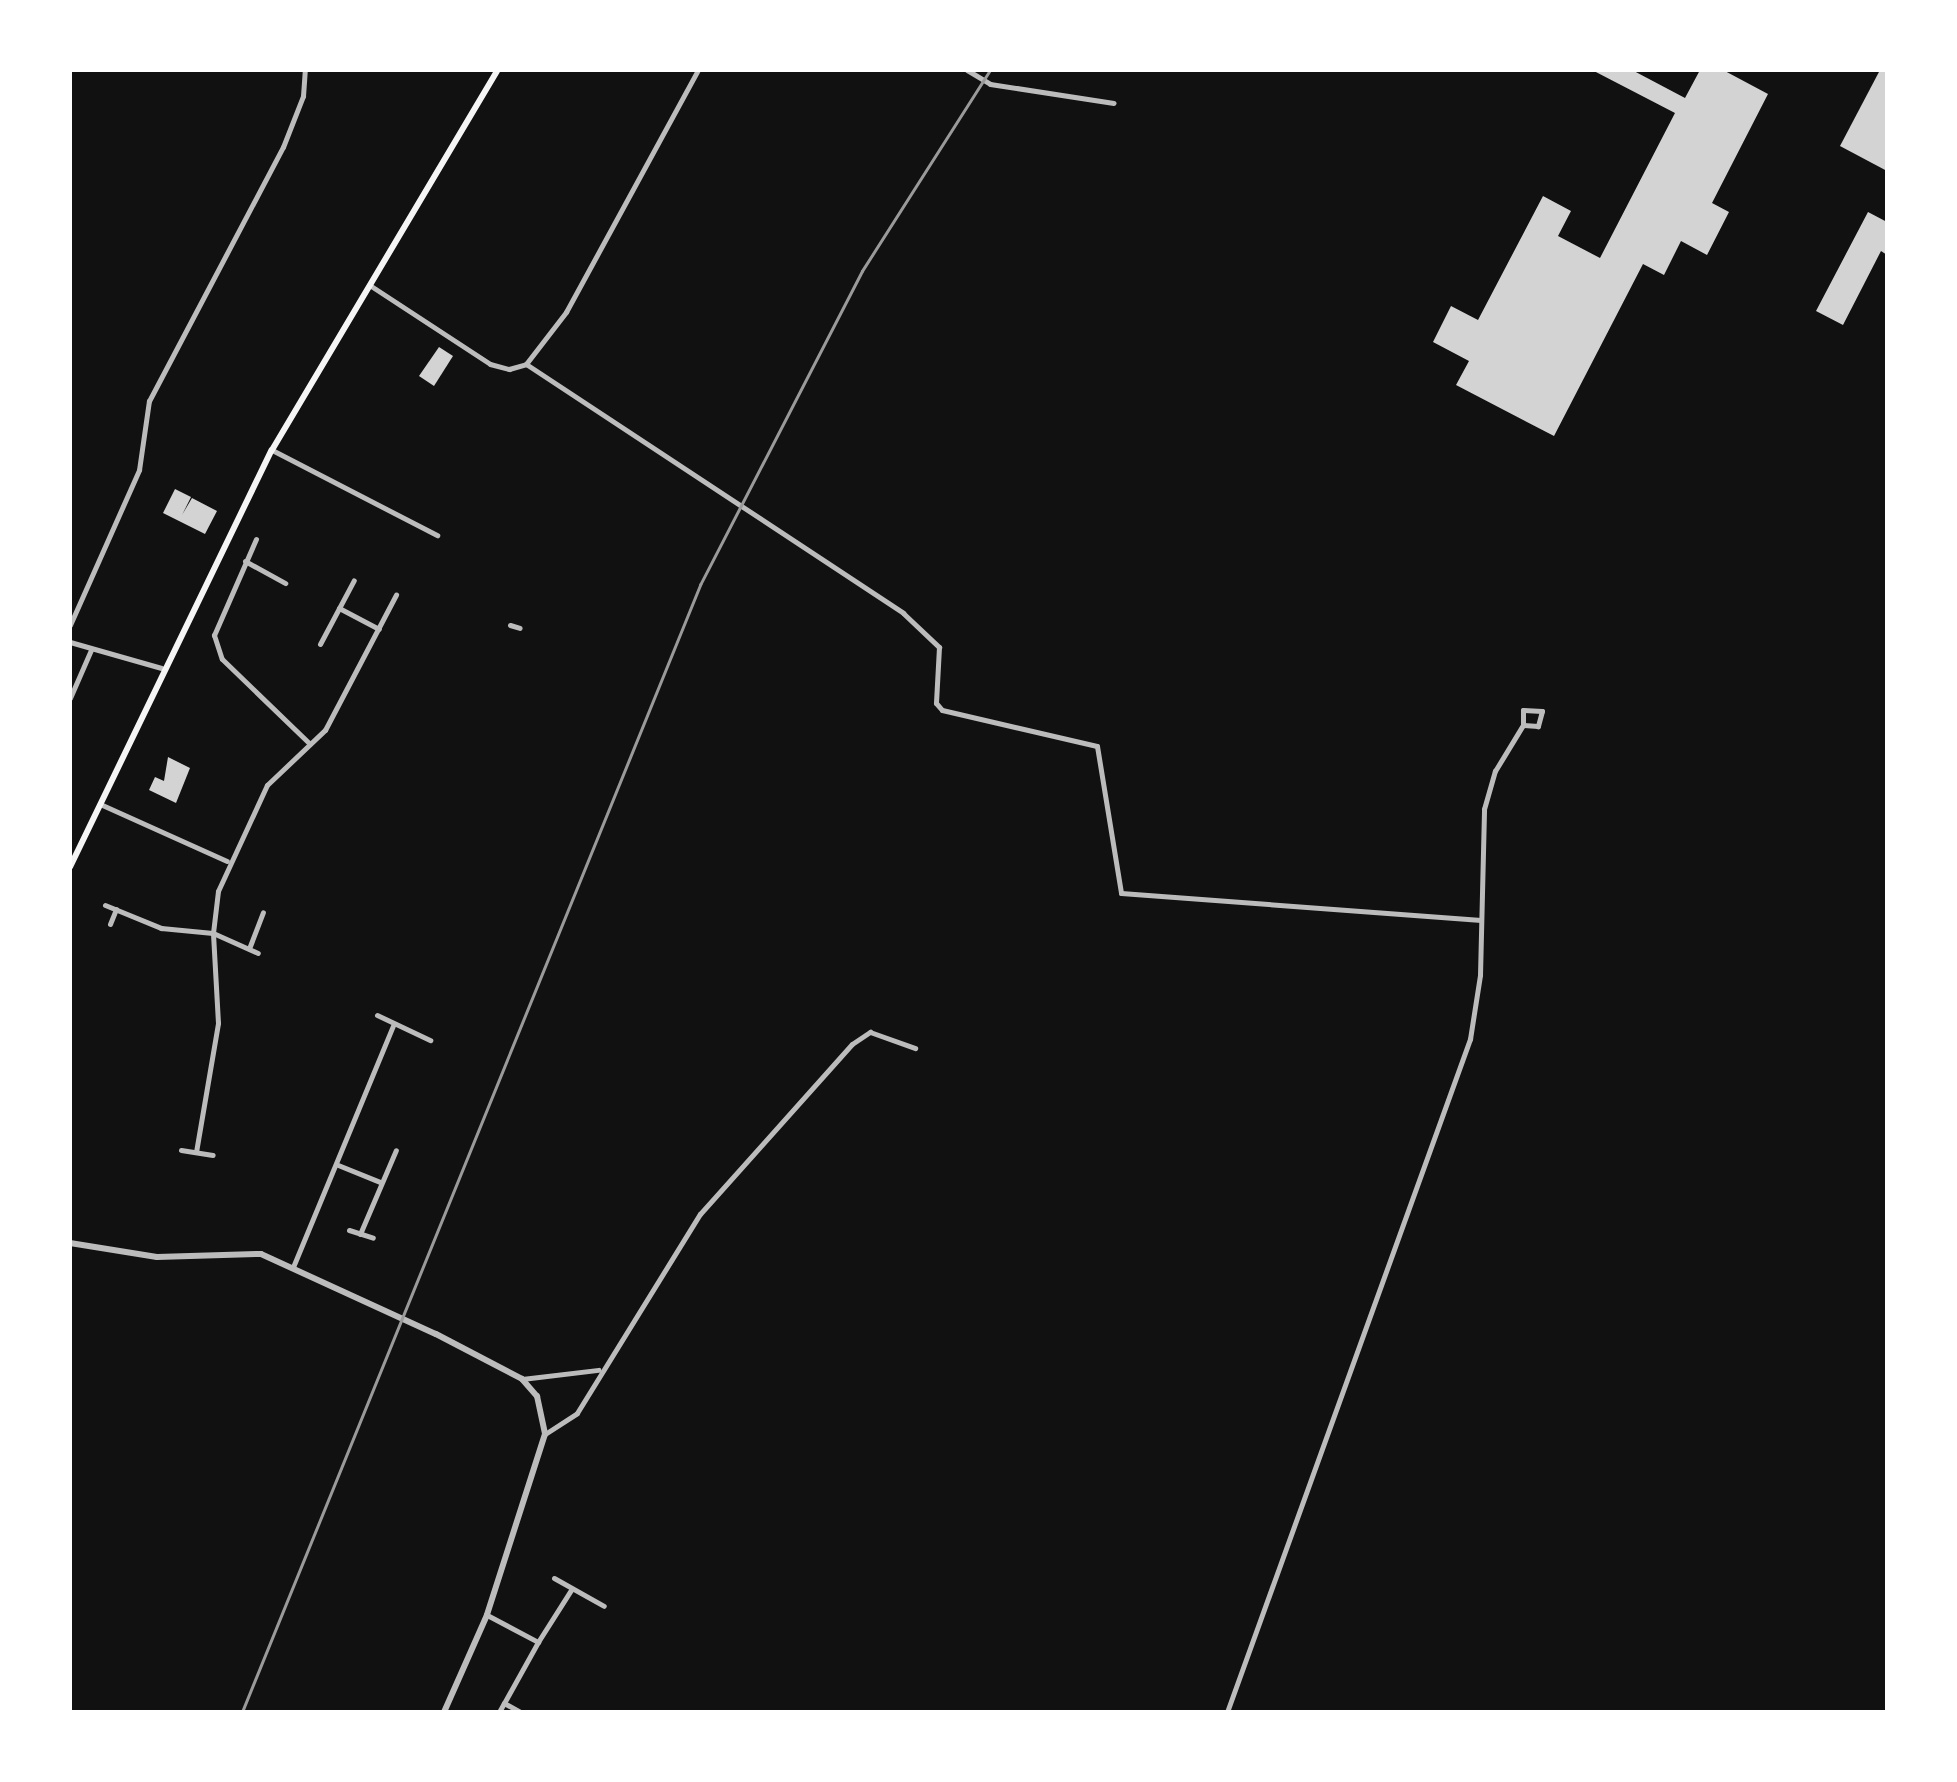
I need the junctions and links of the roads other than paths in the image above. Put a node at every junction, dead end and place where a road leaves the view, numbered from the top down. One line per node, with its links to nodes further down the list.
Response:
1 (305, 70): 18 (street)
2 (498, 70): 6 (main road)
3 (698, 70): 7 (street)
4 (967, 70): 5 (street)
5 (1114, 103)
6 (370, 286): 7 (street); 8 (main road)
7 (526, 364): 35 (street)
8 (272, 450): 10 (street); 25 (main road)
9 (430, 520): 10 (street)
10 (426, 529): 11 (street)
11 (437, 535)
12 (256, 539): 13 (street)
13 (245, 561): 15 (street); 28 (street)
14 (354, 580): 17 (street)
15 (285, 584)
16 (396, 594): 21 (street)
17 (338, 608): 21 (street); 23 (street)
18 (70, 625)
19 (510, 625): 20 (street)
20 (520, 628)
21 (379, 629): 28 (street)
22 (70, 642): 24 (street)
23 (320, 644)
24 (91, 650): 25 (street); 26 (street)
25 (161, 668): 29 (main road)
26 (70, 698)
27 (1523, 725): 27 (street); 35 (street)
28 (310, 744): 30 (street)
29 (98, 803): 30 (street); 31 (main road)
30 (229, 862): 37 (street)
31 (70, 867)
32 (105, 905): 33 (street)
33 (116, 909): 36 (street); 37 (street)
34 (263, 912): 38 (street)
35 (1481, 920): 67 (street)
36 (110, 924)
37 (213, 933): 38 (street); 46 (street)
38 (250, 946): 39 (street)
39 (258, 952)
40 (377, 1015): 41 (street)
41 (393, 1026): 42 (street); 48 (street)
42 (430, 1040)
43 (915, 1048): 55 (street)
44 (181, 1150): 46 (street)
45 (396, 1150): 49 (street)
46 (196, 1152): 47 (street)
47 (213, 1155)
48 (338, 1165): 49 (street); 54 (street)
49 (380, 1182): 51 (street)
50 (349, 1230): 51 (street)
51 (360, 1234): 52 (street)
52 (373, 1238)
53 (70, 1243): 54 (street)
54 (293, 1267): 56 (street)
55 (598, 1370): 56 (street); 57 (street)
56 (522, 1380): 57 (street)
57 (546, 1434): 61 (street)
58 (554, 1578): 59 (street)
59 (572, 1590): 60 (street); 62 (street)
60 (604, 1606)
61 (486, 1615): 62 (street); 64 (street)
62 (538, 1642): 63 (street)
63 (504, 1702): 65 (street); 66 (street)
64 (444, 1712)
65 (498, 1712)
66 (520, 1712)
67 (1227, 1712)

